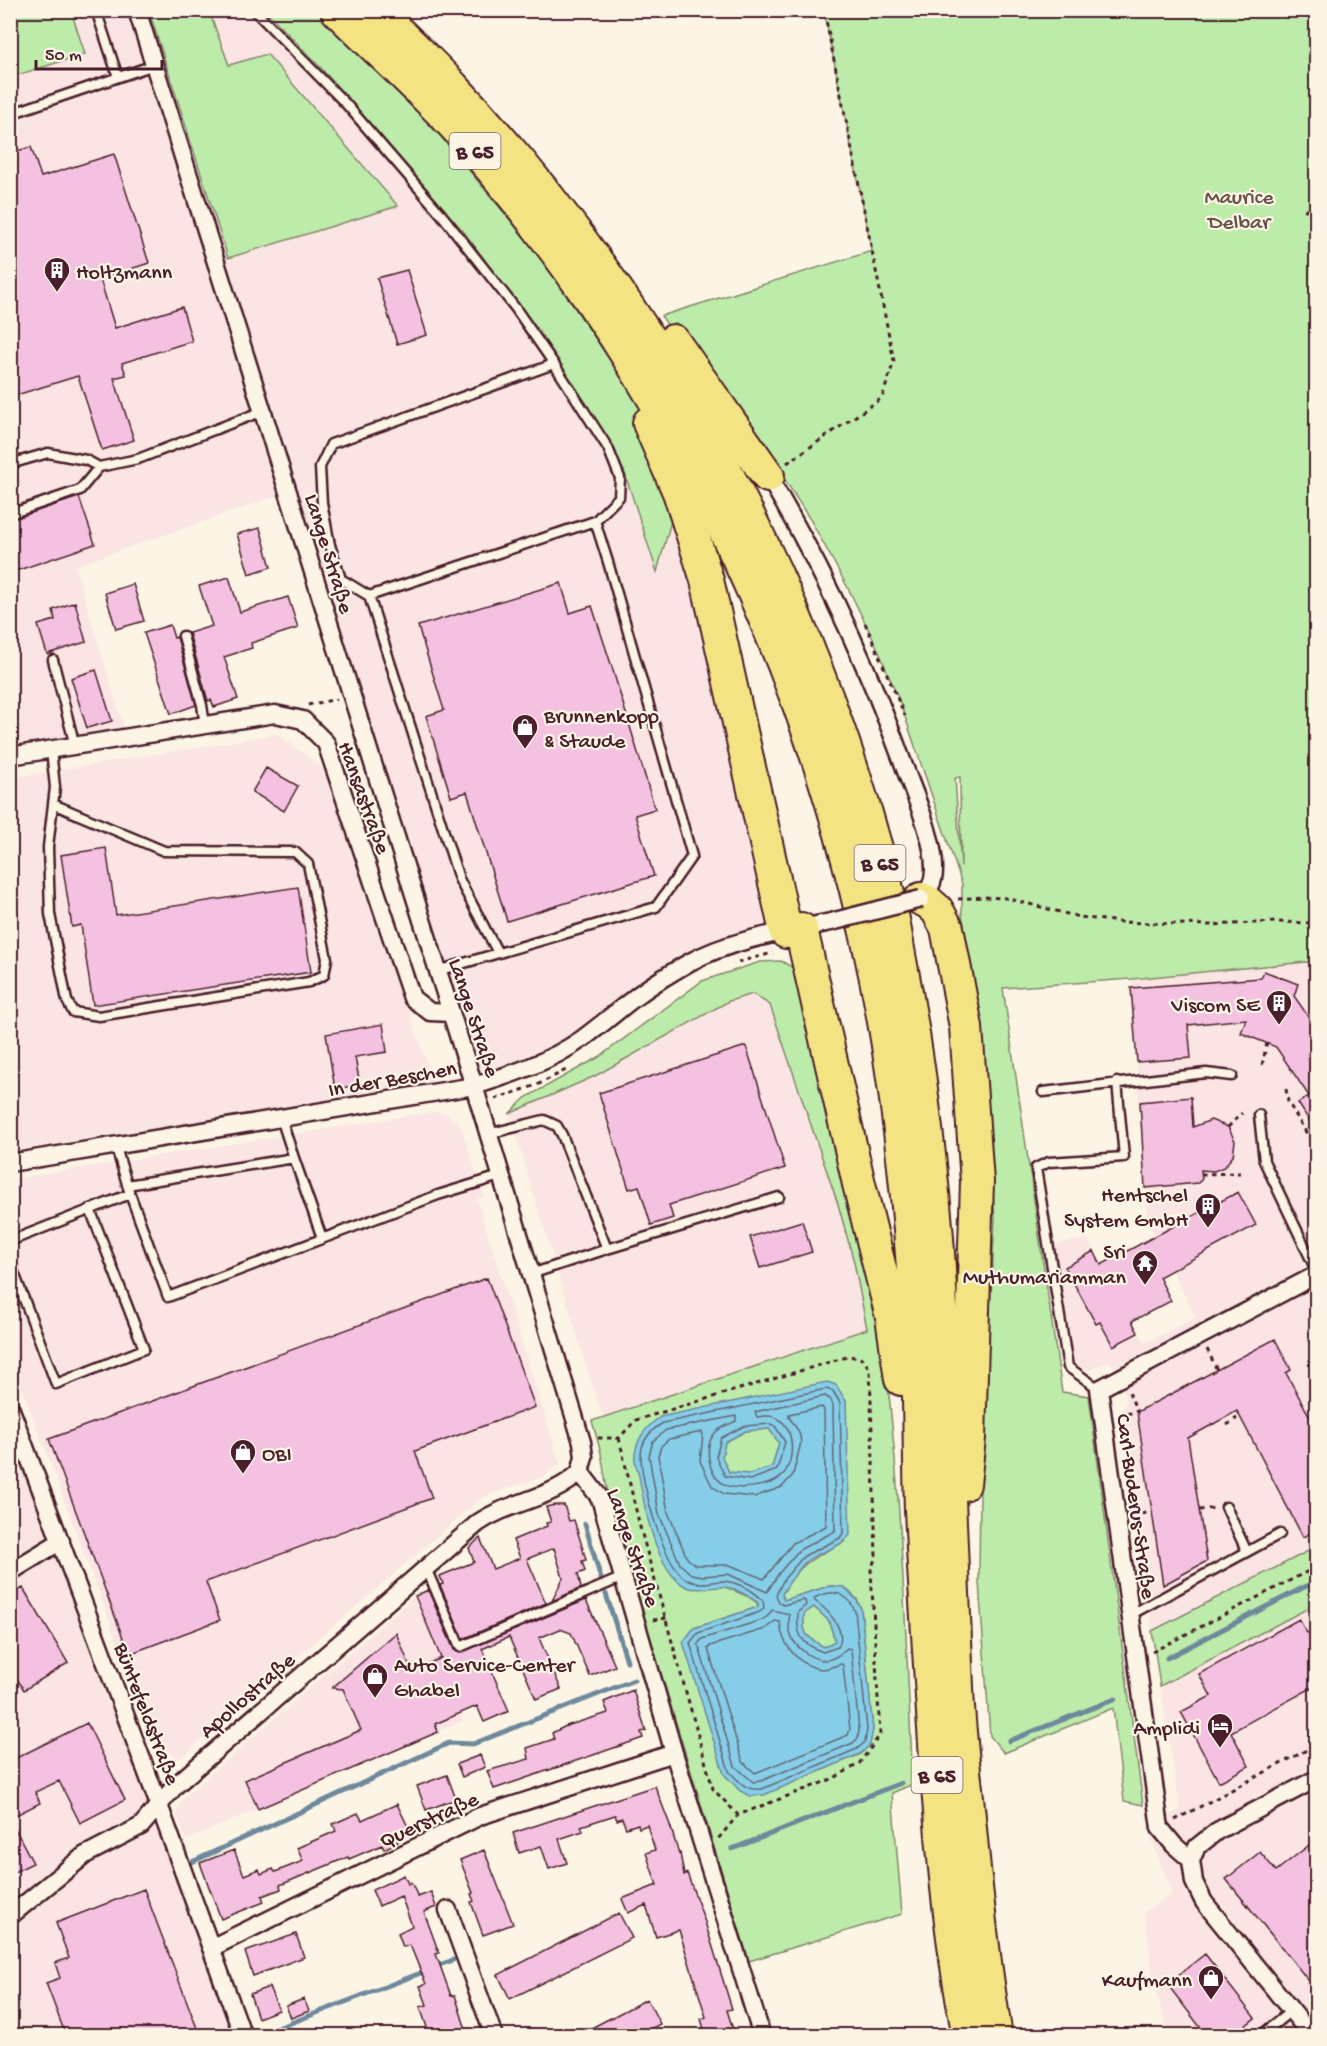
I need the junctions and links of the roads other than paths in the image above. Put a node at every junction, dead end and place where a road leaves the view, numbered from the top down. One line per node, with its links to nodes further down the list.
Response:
1 (96, 10): 7 (lane)
2 (137, 10): 6 (street, Lange Straße)
3 (254, 10): 11 (lane)
4 (337, 10): 10 (highway, B 65)
5 (376, 10): 9 (highway, B 65)
6 (154, 65): 7 (lane); 12 (street, Lange Straße)
7 (118, 77): 8 (lane)
8 (10, 114)
9 (566, 221): 15 (highway); 64 (highway, B 65)
10 (596, 308): 27 (highway); 57 (highway, B 65)
11 (554, 364): 17 (lane); 18 (lane)
12 (263, 411): 14 (lane); 29 (street, Lange Straße)
13 (10, 464): 14 (lane)
14 (99, 467): 16 (lane)
15 (768, 476): 26 (street)
16 (10, 514)
17 (595, 521): 18 (lane); 28 (lane)
18 (369, 596): 28 (lane)
19 (183, 636): 21 (lane)
20 (53, 660): 22 (lane)
21 (205, 725): 22 (street, Hansastraße); 30 (street, Hansastraße)
22 (75, 746): 23 (street, Hansastraße)
23 (51, 750): 24 (street, Hansastraße); 25 (lane)
24 (10, 756)
25 (53, 804): 25 (lane)
26 (936, 900): 27 (street, In der Beschen, bridge); 64 (highway)
27 (806, 931): 34 (street, In der Beschen); 57 (highway)
28 (498, 953): 29 (lane)
29 (437, 971): 30 (street, Lange Straße)
30 (450, 1013): 34 (street, Lange Straße)
31 (1232, 1076): 32 (lane)
32 (1117, 1082): 33 (lane); 53 (lane)
33 (1043, 1092)
34 (476, 1093): 36 (street, In der Beschen); 37 (street, Lange Straße)
35 (1259, 1115): 50 (lane)
36 (280, 1118): 38 (street, In der Beschen); 39 (lane)
37 (488, 1134): 41 (street, Lange Straße); 48 (lane)
38 (115, 1144): 40 (street, In der Beschen); 42 (lane)
39 (294, 1158): 42 (lane); 46 (lane)
40 (10, 1162)
41 (500, 1176): 46 (lane); 51 (street, Lange Straße)
42 (127, 1185): 43 (lane)
43 (130, 1194): 45 (lane); 46 (lane)
44 (779, 1197): 48 (lane)
45 (90, 1209): 47 (lane); 49 (lane)
46 (322, 1238)
47 (10, 1240)
48 (607, 1249): 51 (lane)
49 (10, 1262)
50 (1317, 1270)
51 (531, 1274): 55 (street, Lange Straße)
52 (1317, 1275): 53 (street, Carl-Buderus-Straße)
53 (1099, 1389): 65 (street, Carl-Buderus-Straße)
54 (10, 1407): 59 (street, Büntefeldstraße)
55 (580, 1472): 61 (street, Apollostraße); 63 (street, Lange Straße)
56 (1226, 1507): 60 (lane)
57 (922, 1513): 77 (highway, B 65)
58 (1280, 1534): 60 (lane)
59 (61, 1541): 62 (street); 68 (street, Büntefeldstraße)
60 (1247, 1552): 65 (lane)
61 (426, 1568): 63 (lane); 68 (street, Apollostraße)
62 (10, 1572)
63 (623, 1577): 66 (street, Lange Straße)
64 (954, 1577): 78 (highway, B 65)
65 (1130, 1615): 69 (street, Carl-Buderus-Straße)
66 (674, 1753): 72 (street, Querstraße); 76 (street, Lange Straße)
67 (1317, 1779): 69 (street)
68 (159, 1805): 71 (street, Apollostraße); 72 (street, Büntefeldstraße)
69 (1191, 1860): 73 (street)
70 (448, 1910): 75 (street)
71 (10, 1916)
72 (212, 1948): 74 (street, Büntefeldstraße)
73 (1292, 2010): 79 (lane); 80 (street)
74 (243, 2036)
75 (494, 2036)
76 (762, 2036)
77 (969, 2036)
78 (996, 2036)
79 (1260, 2036)
80 (1312, 2036)

